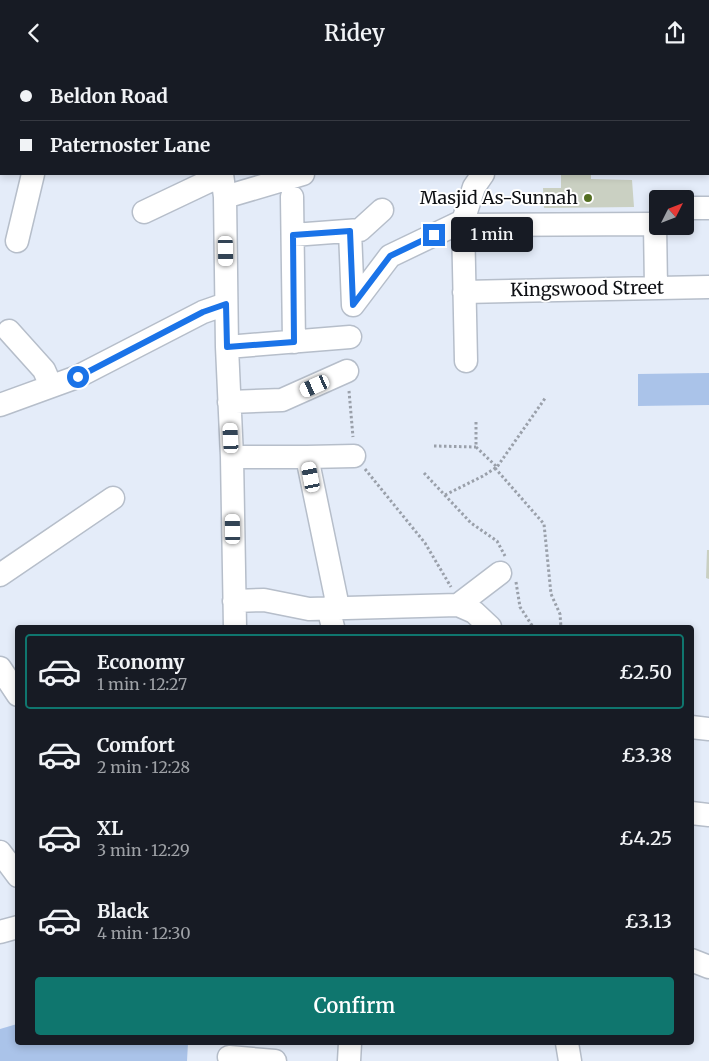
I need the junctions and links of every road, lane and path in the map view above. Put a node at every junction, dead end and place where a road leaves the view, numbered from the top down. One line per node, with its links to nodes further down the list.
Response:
1 (33, 175): 15 (street)
2 (220, 175): 11 (street)
3 (222, 175): 6 (street)
4 (300, 175): 6 (street)
5 (482, 175): 12 (street)
6 (225, 197): 19 (street)
7 (292, 197): 14 (street)
8 (694, 209): 9 (street)
9 (709, 209)
10 (382, 210): 13 (street)
11 (144, 212)
12 (463, 223): 13 (street); 16 (street); 18 (street)
13 (350, 231): 14 (street)
14 (293, 235): 22 (street)
15 (16, 241)
16 (656, 287): 17 (street, Kingswood Street); 18 (street, Kingswood Street)
17 (709, 287)
18 (464, 292): 24 (street)
19 (226, 304): 23 (street); 26 (street)
20 (9, 331): 26 (street)
21 (350, 337): 22 (street)
22 (294, 342): 23 (street)
23 (227, 347): 28 (street)
24 (466, 361)
25 (347, 371): 28 (street); 33 (path)
26 (51, 386): 29 (street)
27 (546, 397): 36 (path)
28 (229, 402): 34 (street)
29 (0, 405)
30 (476, 422): 32 (path)
31 (434, 446): 32 (path)
32 (476, 447): 36 (path)
33 (354, 456): 35 (street); 43 (path)
34 (232, 457): 35 (street); 42 (street)
35 (308, 457): 44 (street)
36 (496, 467): 38 (path); 48 (path)
37 (424, 473): 38 (path)
38 (445, 495): 40 (path)
39 (113, 498): 41 (street)
40 (507, 568): 43 (street); 47 (path)
41 (0, 575)
42 (234, 601): 44 (street); 45 (street)
43 (458, 605): 44 (street); 46 (street)
44 (333, 614)
45 (235, 625)
46 (488, 625)
47 (532, 625)
48 (561, 625)
49 (0, 668): 50 (street)
50 (15, 690)
51 (694, 727): 52 (street)
52 (709, 729)
53 (694, 813): 54 (street)
54 (709, 815)
55 (0, 852): 56 (street)
56 (15, 872)
57 (15, 928): 58 (street)
58 (0, 932)
59 (694, 961): 60 (street)
60 (709, 967)
61 (350, 1045): 65 (street)
62 (567, 1045): 66 (street)
63 (229, 1053): 64 (street)
64 (275, 1061)
65 (349, 1061)
66 (570, 1061)

